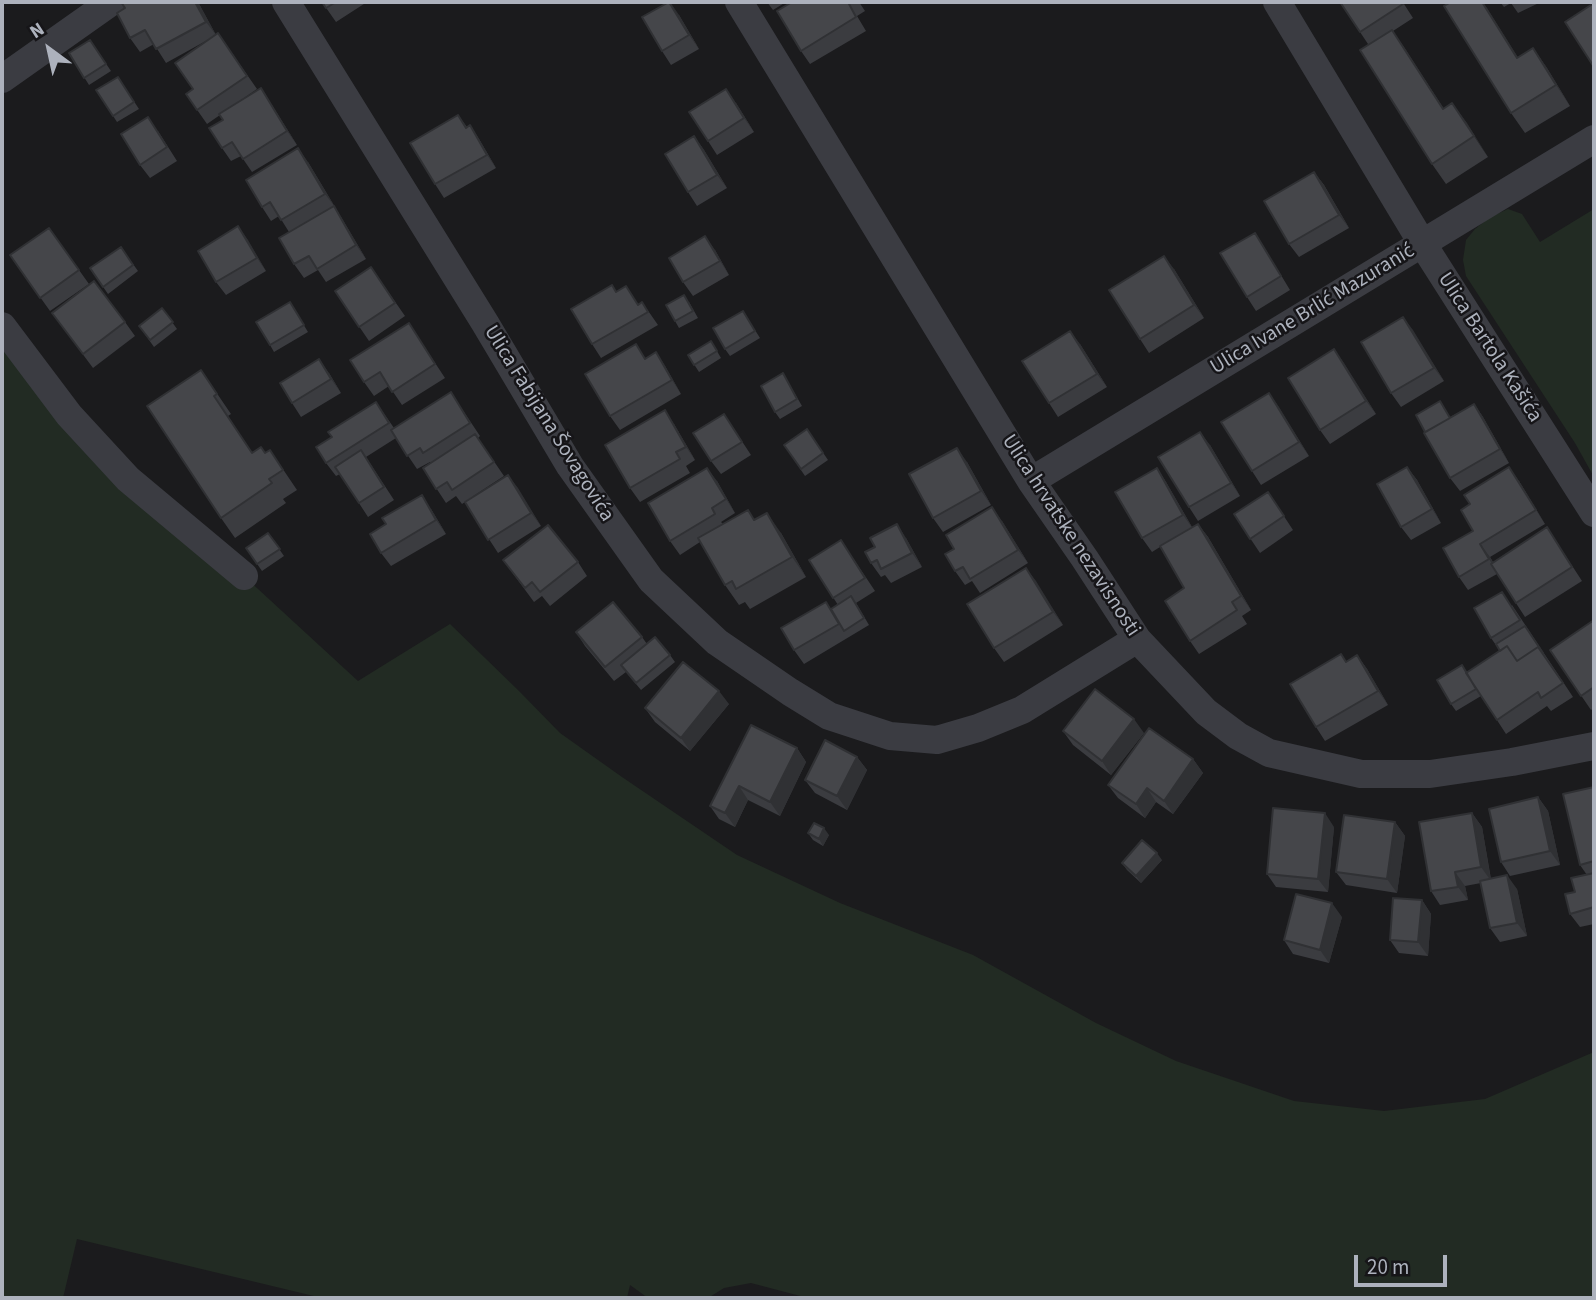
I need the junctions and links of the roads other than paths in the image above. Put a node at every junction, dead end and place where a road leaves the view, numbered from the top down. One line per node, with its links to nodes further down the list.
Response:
1 (111, 2): 5 (street)
2 (286, 2): 12 (street, Ulica Fabijana Šovagovića)
3 (739, 2): 9 (street, Ulica hrvatske nezavisnosti)
4 (1277, 2): 7 (street, Ulica Bartola Kašića)
5 (2, 79)
6 (1594, 139): 7 (street, Ulica Ivane Brlić Mazuranić)
7 (1422, 243): 9 (street, Ulica Ivane Brlić Mazuranić); 10 (street, Ulica Bartola Kašića)
8 (2, 326): 11 (street)
9 (1031, 481): 12 (street, Ulica hrvatske nezavisnosti)
10 (1594, 513)
11 (244, 576)
12 (1137, 639): 13 (street, Ulica hrvatske nezavisnosti)
13 (1594, 746)

